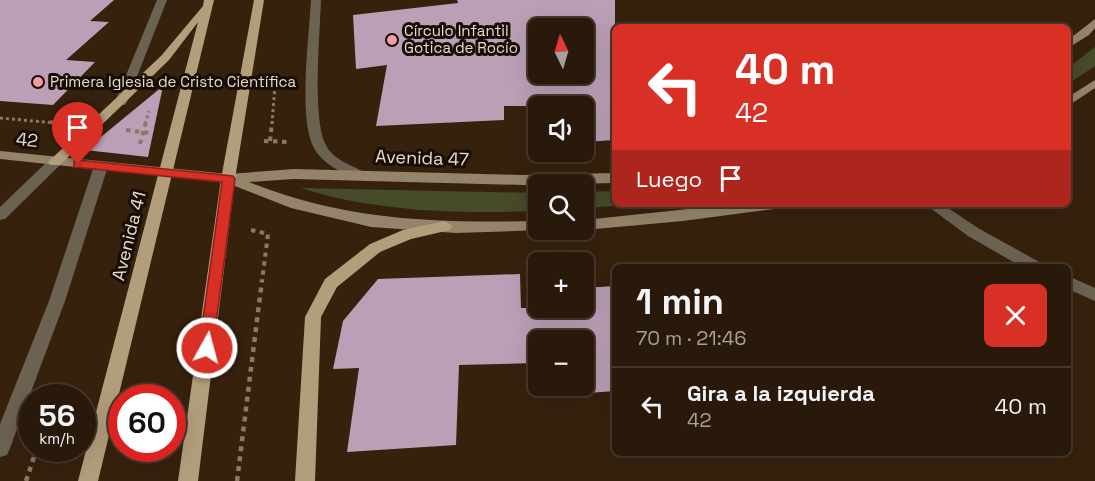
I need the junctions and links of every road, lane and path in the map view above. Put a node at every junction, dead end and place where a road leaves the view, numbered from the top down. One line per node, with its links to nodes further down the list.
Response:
1 (162, 0): 9 (street)
2 (259, 0): 16 (main road)
3 (316, 0): 14 (street)
4 (208, 1): 9 (main road); 13 (main road, Avenida 41)
5 (1095, 22): 6 (main road)
6 (1071, 43)
7 (1095, 83): 8 (main road)
8 (1071, 100)
9 (121, 102): 11 (main road)
10 (0, 155): 11 (main road, 42)
11 (55, 162): 12 (main road, 42); 19 (street)
12 (101, 166): 13 (main road, 42); 26 (street)
13 (164, 174): 16 (main road, 42); 29 (main road, Avenida 41)
14 (359, 175): 15 (main road, Avenida 47); 16 (main road, Avenida 47)
15 (612, 178)
16 (228, 179): 21 (main road); 30 (main road)
17 (751, 207): 20 (main road)
18 (936, 207): 23 (street)
19 (0, 215)
20 (594, 224)
21 (445, 226): 22 (main road); 31 (main road)
22 (528, 226)
23 (1030, 264)
24 (1071, 283): 25 (street)
25 (1095, 295)
26 (0, 448)
27 (32, 462): 28 (path)
28 (26, 481)
29 (88, 481)
30 (188, 481)
31 (304, 481)

